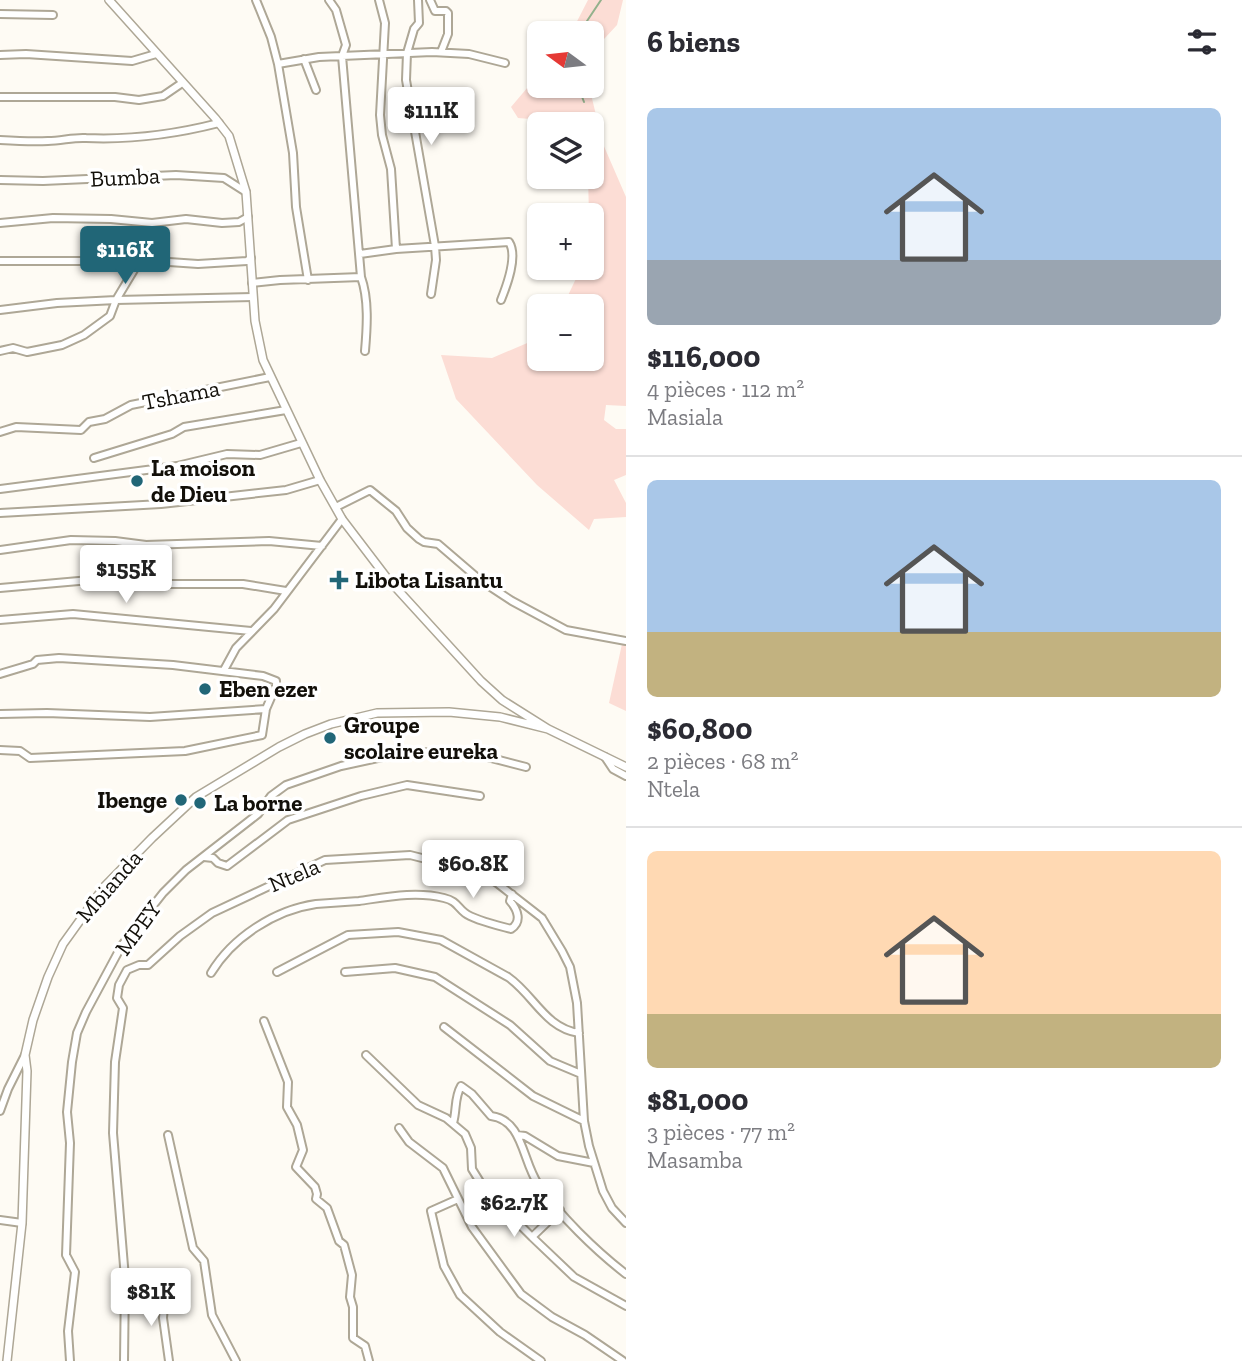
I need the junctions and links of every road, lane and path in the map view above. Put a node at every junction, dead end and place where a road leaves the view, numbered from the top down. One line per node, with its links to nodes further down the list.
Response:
1 (109, 0): 11 (street)
2 (256, 0): 17 (street)
3 (329, 0): 14 (street)
4 (379, 0): 12 (street)
5 (418, 0): 9 (street)
6 (430, 0): 10 (street)
7 (0, 14): 8 (street)
8 (52, 15)
9 (407, 52): 10 (street); 12 (street); 27 (street)
10 (441, 52): 16 (street)
11 (156, 54): 13 (street); 18 (street)
12 (382, 54): 14 (street); 28 (street)
13 (0, 55)
14 (342, 57): 15 (street); 29 (street)
15 (304, 59): 17 (street); 19 (street)
16 (505, 63)
17 (278, 64): 34 (street)
18 (183, 83): 20 (street); 21 (street)
19 (316, 90)
20 (0, 97)
21 (219, 123): 22 (street); 24 (street)
22 (0, 140)
23 (0, 180): 24 (street, Bumba)
24 (246, 192): 25 (street)
25 (248, 217): 26 (street); 30 (street)
26 (0, 223)
27 (435, 246): 28 (street); 36 (street); 39 (street)
28 (396, 249): 29 (street)
29 (360, 254): 33 (street)
30 (251, 258): 31 (street); 35 (street)
31 (140, 260): 32 (street); 38 (street)
32 (0, 261)
33 (361, 277): 34 (street); 42 (street)
34 (308, 280): 35 (street)
35 (252, 283): 37 (street)
36 (431, 294)
37 (253, 297): 38 (street); 43 (street)
38 (116, 300): 40 (street); 41 (street)
39 (501, 300)
40 (0, 310)
41 (0, 351)
42 (365, 351)
43 (270, 377): 44 (street); 45 (street, Tshama)
44 (286, 410): 46 (street); 47 (street)
45 (0, 432)
46 (301, 443): 48 (street); 49 (street)
47 (94, 458)
48 (320, 480): 50 (street); 51 (street)
49 (0, 489)
50 (336, 507): 52 (street); 59 (street)
51 (0, 513)
52 (342, 519): 53 (street); 64 (street)
53 (322, 546): 54 (street); 56 (street)
54 (0, 550)
55 (0, 588): 56 (street)
56 (286, 591): 58 (street)
57 (0, 620): 58 (street)
58 (251, 631): 60 (street)
59 (626, 641)
60 (224, 670): 61 (street); 62 (street)
61 (0, 674)
62 (266, 709): 63 (street); 65 (street)
63 (0, 714)
64 (548, 729): 66 (street); 79 (street, Mbianda)
65 (0, 750)
66 (605, 757): 68 (street); 69 (street)
67 (526, 767): 71 (street, MPEY)
68 (626, 767)
69 (626, 776)
70 (480, 796): 71 (street)
71 (204, 857): 99 (street, MPEY)
72 (512, 894): 75 (street); 78 (street, Ntela); 100 (street, Ntela)
73 (277, 972): 78 (street)
74 (345, 972): 81 (street)
75 (211, 973)
76 (264, 1021): 103 (street)
77 (444, 1027): 84 (street)
78 (579, 1033): 81 (street, Ntela)
79 (25, 1055): 82 (street); 92 (street, Mbianda)
80 (366, 1055): 83 (street)
81 (582, 1074): 84 (street, Ntela)
82 (0, 1111)
83 (453, 1122): 87 (street); 94 (street)
84 (584, 1122): 88 (street, Ntela)
85 (399, 1128): 89 (street)
86 (168, 1135): 102 (street)
87 (517, 1135): 88 (street); 90 (street)
88 (594, 1163): 93 (street, Ntela)
89 (458, 1199): 104 (street); 105 (street)
90 (560, 1210): 94 (street); 95 (street)
91 (0, 1220): 92 (street)
92 (22, 1223): 98 (street, Mbianda)
93 (626, 1223)
94 (532, 1237): 97 (street)
95 (626, 1274)
96 (165, 1294): 101 (street)
97 (626, 1306)
98 (7, 1361)
99 (70, 1361)
100 (124, 1361)
101 (169, 1361)
102 (236, 1361)
103 (369, 1361)
104 (541, 1361)
105 (624, 1361)

